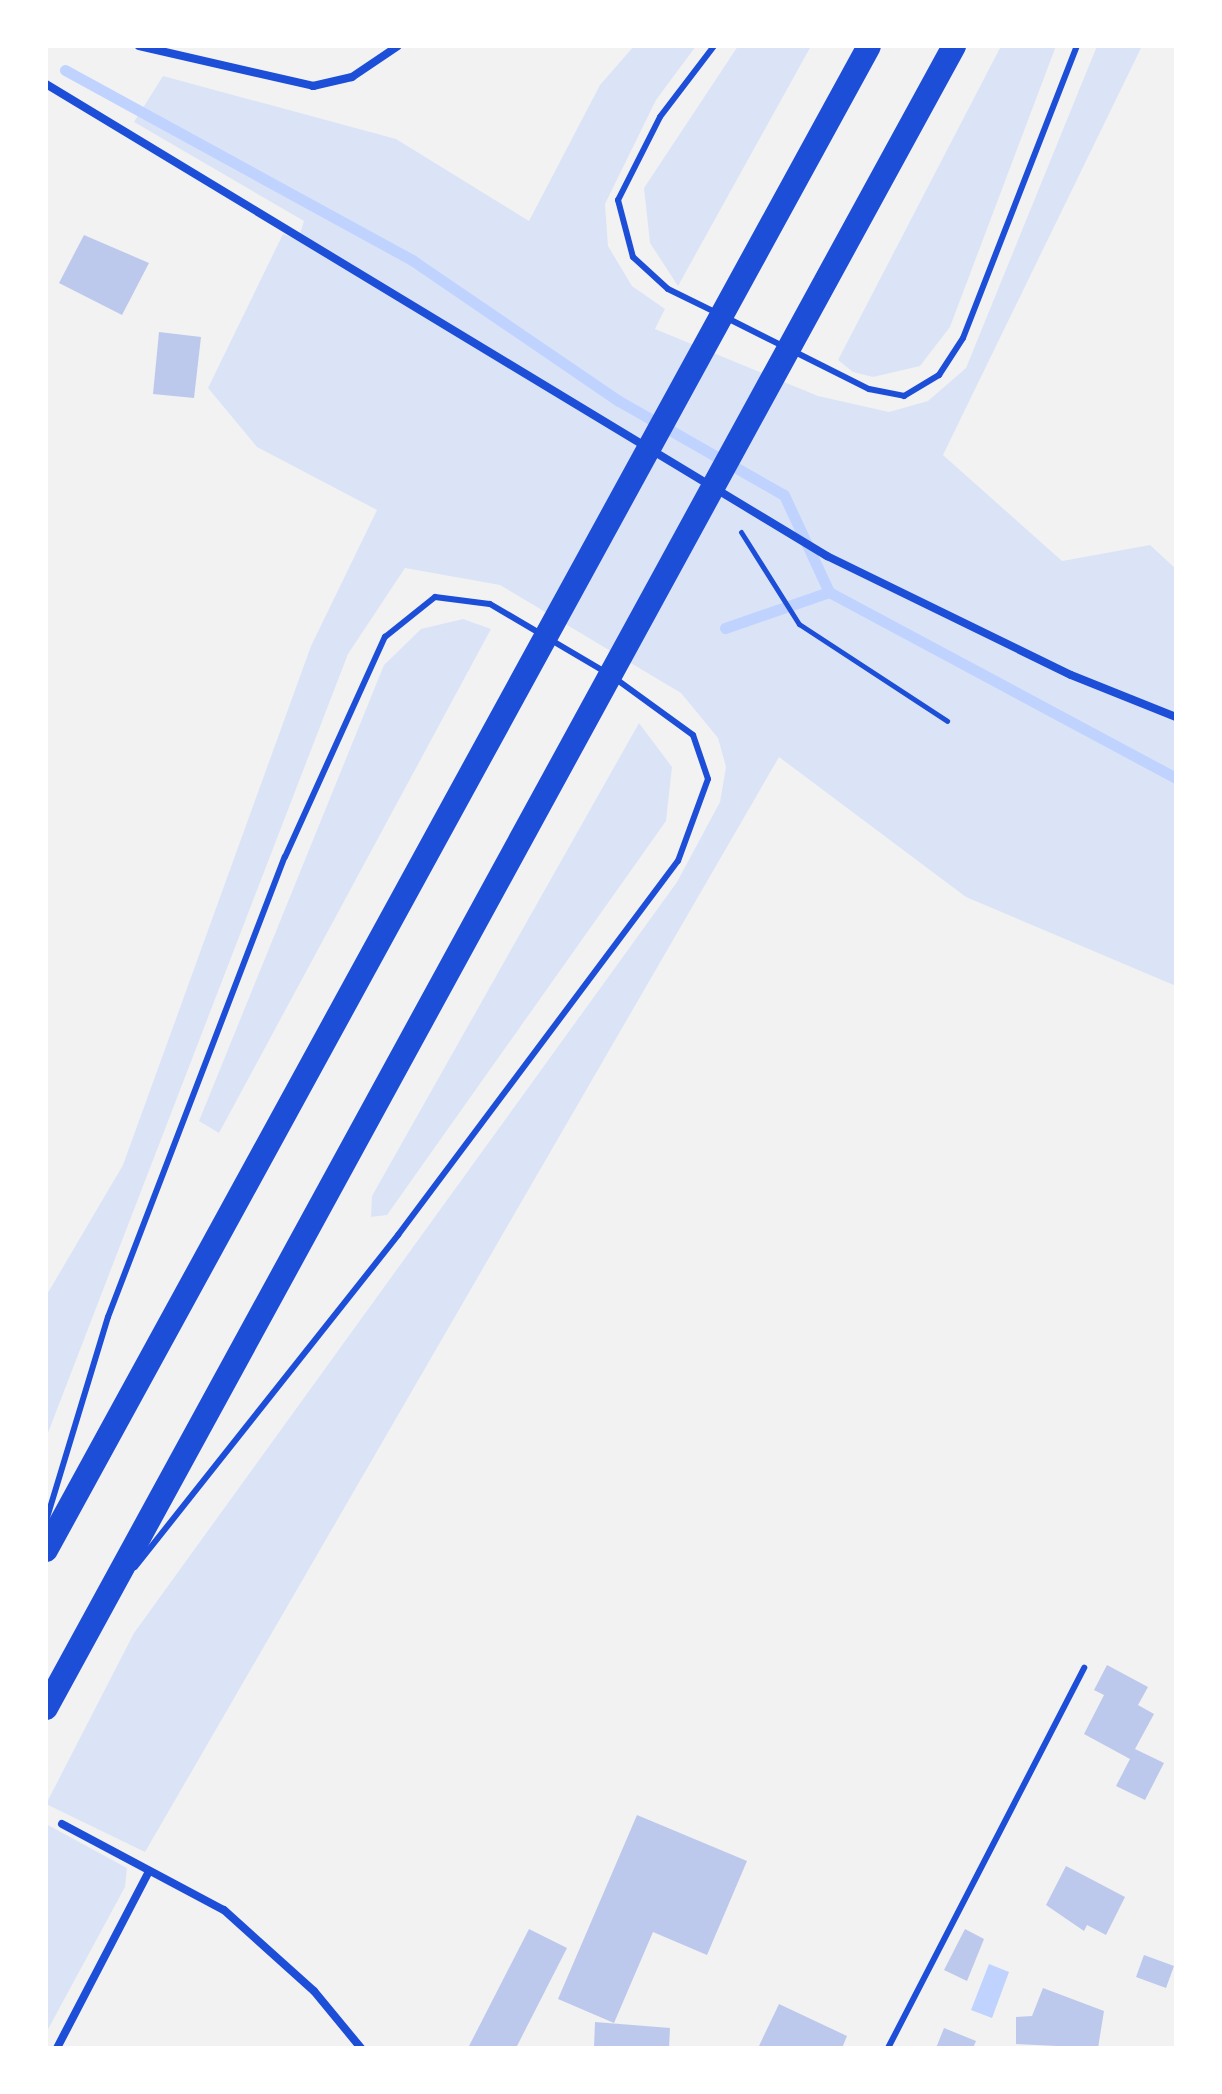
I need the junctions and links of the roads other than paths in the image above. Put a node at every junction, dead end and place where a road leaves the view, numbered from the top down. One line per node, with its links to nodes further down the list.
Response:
1 (139, 46): 2 (street)
2 (398, 46)
3 (714, 46): 6 (lane)
4 (869, 46): 10 (highway)
5 (954, 46): 11 (highway)
6 (1077, 46)
7 (46, 84): 8 (street)
8 (1176, 717)
9 (46, 1521): 11 (lane)
10 (46, 1550)
11 (93, 1620): 13 (highway)
12 (1084, 1668): 18 (lane)
13 (46, 1708)
14 (62, 1824): 15 (street)
15 (149, 1871): 16 (street); 17 (street)
16 (57, 2048)
17 (361, 2048)
18 (888, 2048)

